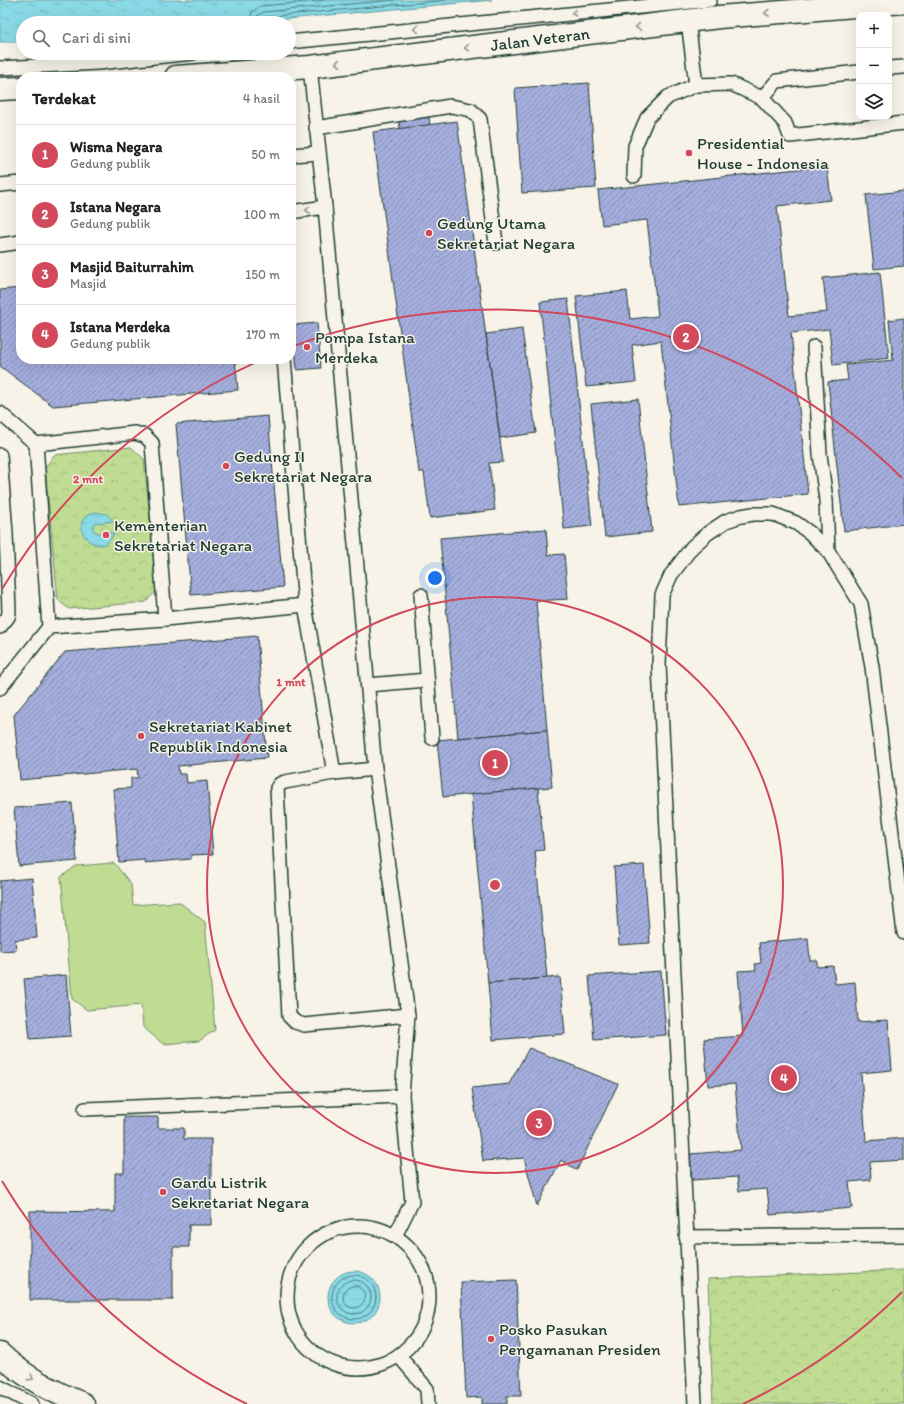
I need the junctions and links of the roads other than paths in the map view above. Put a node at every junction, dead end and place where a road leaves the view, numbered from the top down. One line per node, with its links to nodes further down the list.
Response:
1 (710, 0): 4 (lane, one-way to 4)
2 (904, 2): 3 (main road, Jalan Veteran, one-way to 3)
3 (688, 21): 6 (main road, Jalan Veteran, one-way to 6); 12 (lane)
4 (296, 41)
5 (133, 60): 8 (lane)
6 (310, 67): 10 (main road, Jalan Veteran); 17 (lane)
7 (904, 67): 9 (lane)
8 (0, 68)
9 (892, 68)
10 (243, 72)
11 (856, 72): 15 (lane)
12 (696, 84): 15 (lane); 20 (lane)
13 (16, 88): 14 (main road)
14 (0, 89)
15 (762, 98): 16 (lane)
16 (904, 123)
17 (316, 128): 18 (lane); 26 (lane)
18 (319, 152): 19 (lane); 23 (lane)
19 (296, 154)
20 (634, 176)
21 (16, 183): 22 (lane)
22 (0, 185)
23 (325, 207): 24 (lane, one-way to 24); 40 (lane)
24 (296, 211)
25 (16, 243): 27 (lane)
26 (496, 243)
27 (0, 245)
28 (814, 346): 33 (lane)
29 (284, 364): 35 (lane)
30 (0, 413): 31 (lane)
31 (36, 444): 36 (lane); 38 (lane)
32 (0, 455): 37 (lane)
33 (828, 551): 45 (lane); 51 (lane)
34 (421, 595): 39 (lane)
35 (305, 605): 36 (lane); 44 (lane)
36 (165, 618): 38 (lane)
37 (0, 627)
38 (49, 627): 41 (lane)
39 (427, 680): 40 (lane); 42 (lane)
40 (368, 685): 43 (lane)
41 (0, 688)
42 (432, 738)
43 (375, 769): 44 (lane); 46 (lane)
44 (334, 773): 46 (lane)
45 (904, 933)
46 (408, 1015): 47 (lane)
47 (402, 1096): 48 (lane); 50 (lane)
48 (85, 1109)
49 (904, 1235): 51 (lane)
50 (395, 1236): 53 (lane); 53 (lane)
51 (686, 1237): 58 (lane)
52 (0, 1354): 56 (main road, one-way to 56)
53 (399, 1356): 57 (lane)
54 (0, 1388): 55 (lane)
55 (32, 1404)
56 (83, 1404)
57 (428, 1404)
58 (695, 1404)

